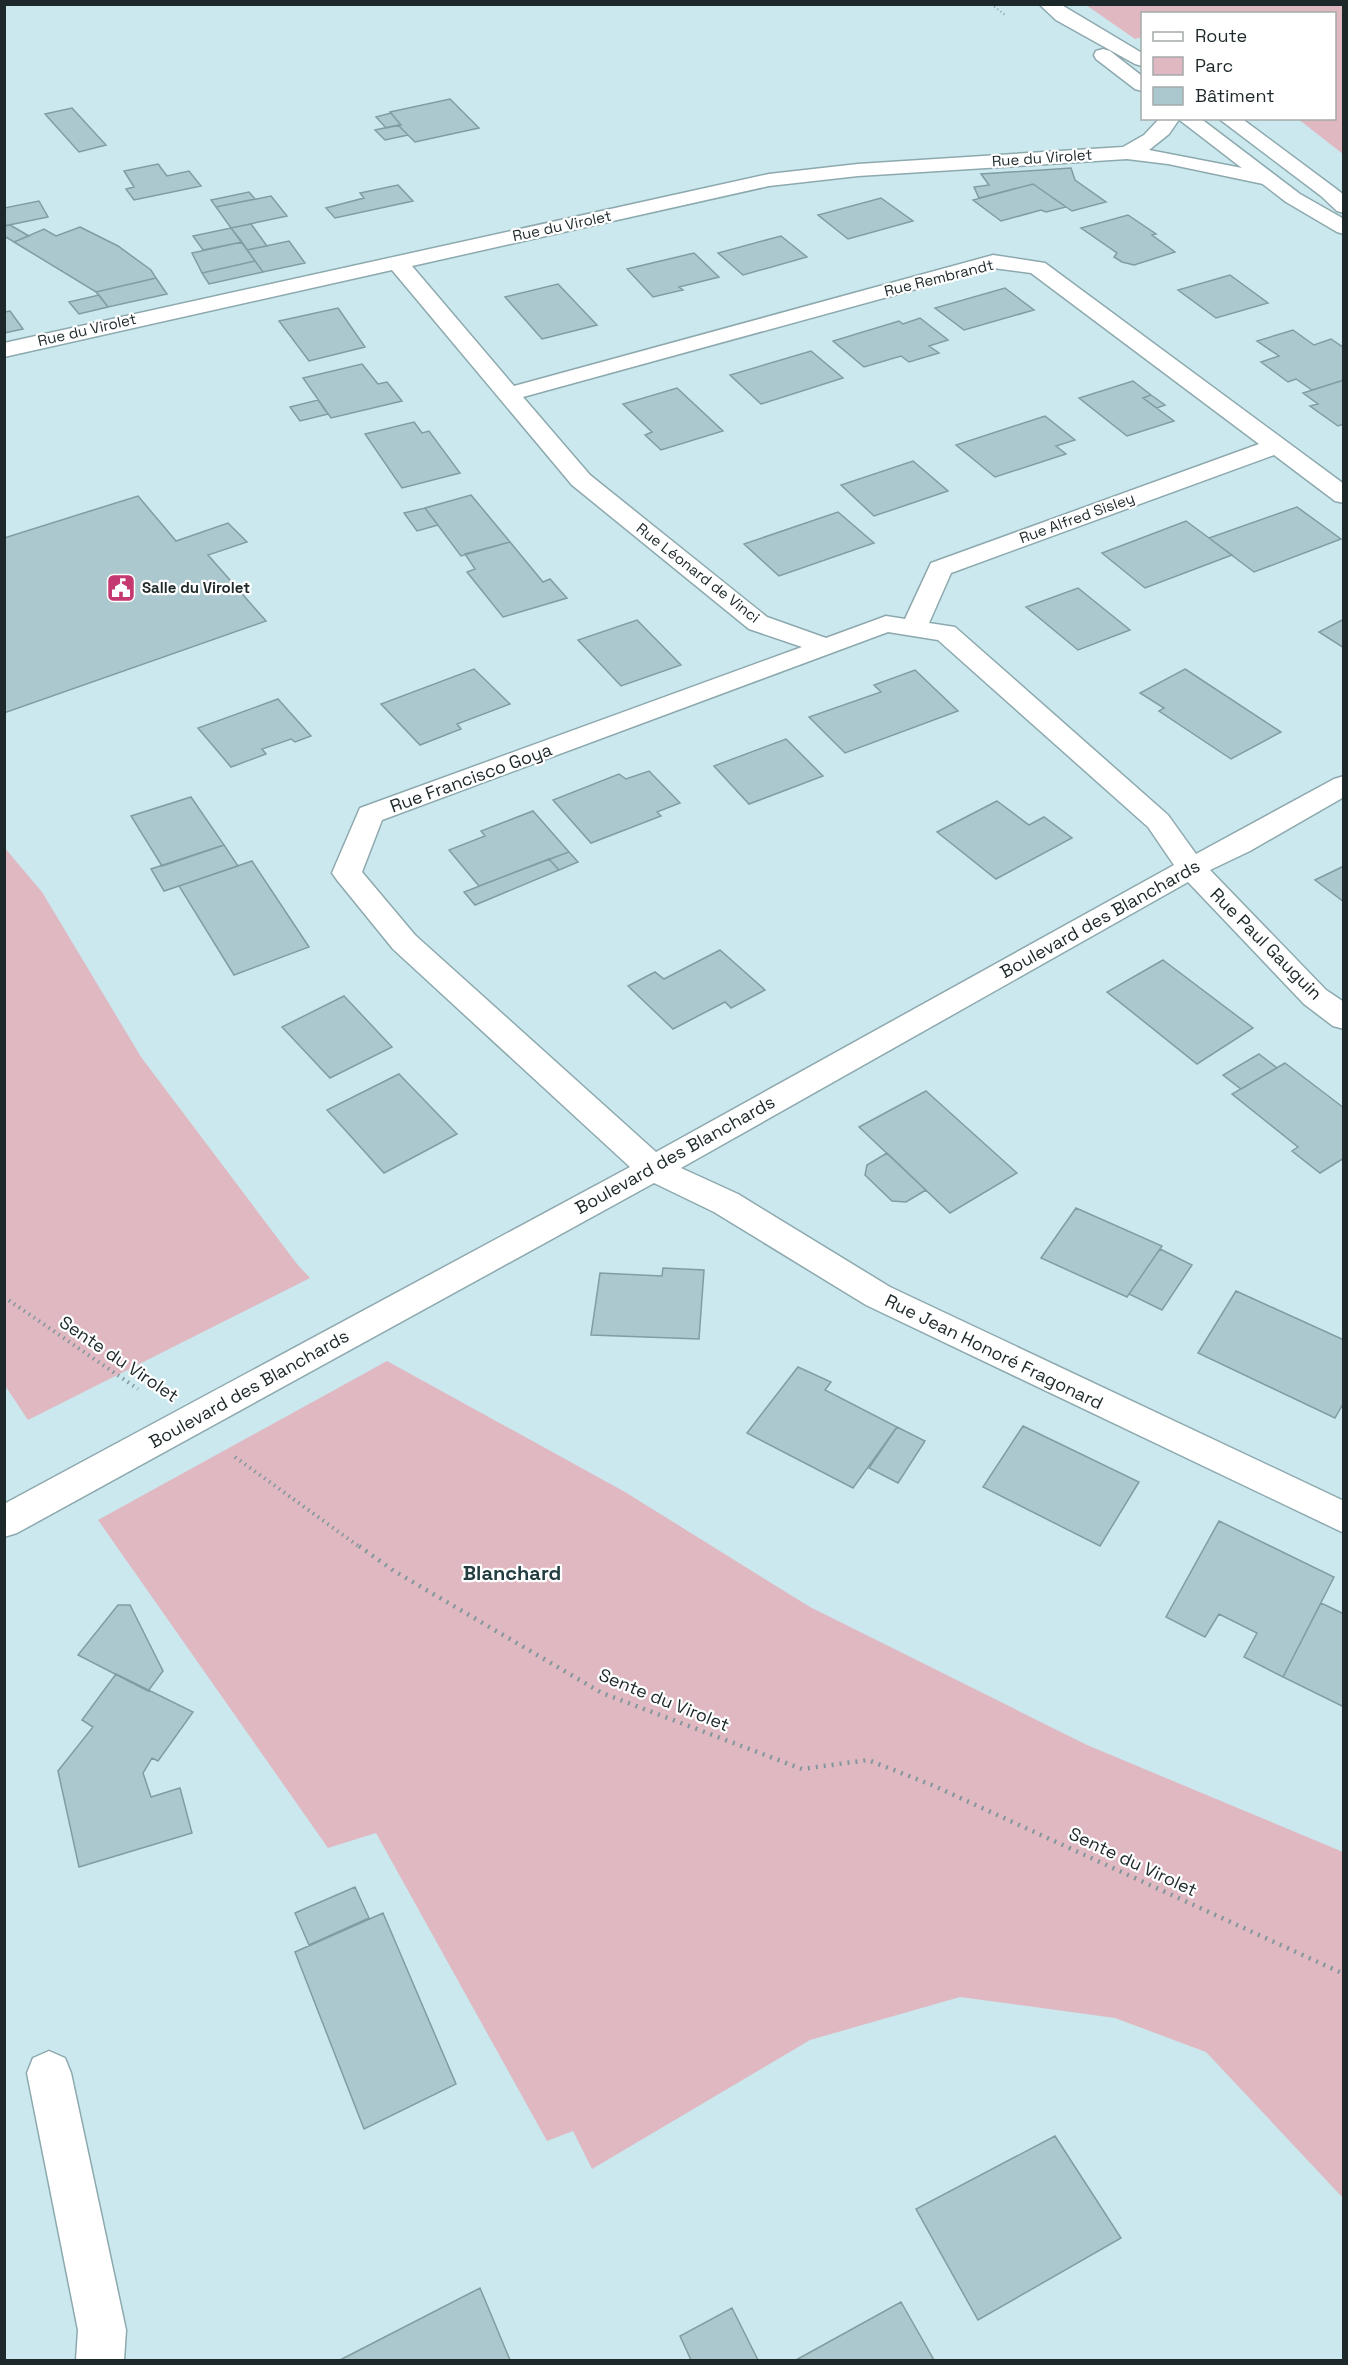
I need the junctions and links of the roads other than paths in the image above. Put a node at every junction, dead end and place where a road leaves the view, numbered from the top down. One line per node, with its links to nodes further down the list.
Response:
1 (1056, 10): 2 (street); 3 (street)
2 (1141, 59)
3 (1141, 84)
4 (1169, 120): 7 (street, Rue du Virolet)
5 (1190, 120): 8 (street)
6 (1231, 120): 9 (street)
7 (1126, 153): 8 (street, Rue du Virolet); 11 (street, Rue du Virolet)
8 (1268, 179): 10 (street)
9 (1344, 207)
10 (1344, 228)
11 (397, 262): 12 (street, Rue du Virolet); 13 (street, Rue Léonard de Vinci)
12 (4, 350)
13 (509, 394): 14 (street, Rue Rembrandt); 17 (street, Rue Léonard de Vinci)
14 (1276, 446): 15 (street, Rue Rembrandt); 16 (street, Rue Alfred Sisley)
15 (1344, 496)
16 (914, 628): 17 (street); 19 (street)
17 (827, 647): 21 (street, Rue Francisco Goya)
18 (1344, 784): 19 (street, Boulevard des Blanchards)
19 (1191, 868): 20 (street, Rue Paul Gauguin); 21 (street, Boulevard des Blanchards)
20 (1344, 1018)
21 (653, 1168): 22 (street, Rue Jean Honoré Fragonard); 23 (street, Boulevard des Blanchards)
22 (1344, 1518)
23 (4, 1522)
24 (49, 2073): 25 (street)
25 (100, 2361)

